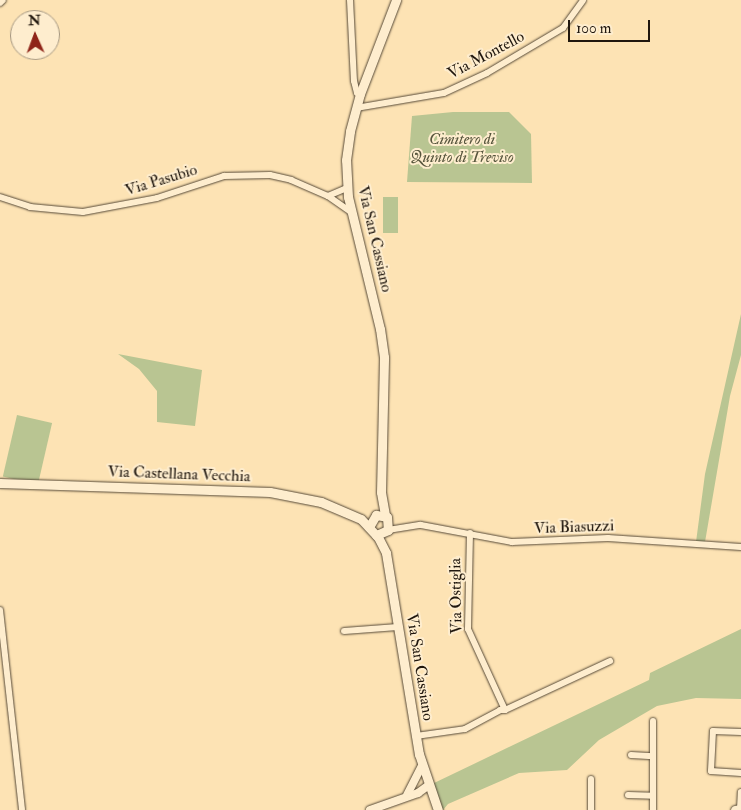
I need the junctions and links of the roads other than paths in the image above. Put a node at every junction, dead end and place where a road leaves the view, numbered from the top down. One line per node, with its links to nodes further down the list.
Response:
1 (3, 0): 5 (street)
2 (350, 0): 6 (street)
3 (396, 0): 6 (main road, Via San Cassiano)
4 (583, 0): 7 (street, Via Montello)
5 (0, 3)
6 (360, 94): 7 (main road, Via San Cassiano)
7 (356, 108): 8 (main road, Via San Cassiano)
8 (347, 188): 9 (street); 11 (main road, Via San Cassiano)
9 (328, 196): 10 (street, Via Pasubio); 11 (street, Via Pasubio)
10 (0, 197)
11 (351, 212): 13 (main road, Via San Cassiano)
12 (0, 483): 14 (main road, Via Castellana Vecchia)
13 (381, 492): 15 (main road, Via San Cassiano); 16 (main road, Via San Cassiano)
14 (354, 514): 15 (main road, Via Castellana Vecchia); 18 (main road, Via Castellana Vecchia)
15 (374, 516): 16 (main road); 18 (main road)
16 (387, 518): 17 (street, Via Biasuzzi); 19 (main road)
17 (409, 525): 19 (street, Via Biasuzzi); 20 (street, Via Biasuzzi)
18 (369, 526): 21 (main road)
19 (388, 531): 21 (main road); 23 (main road, Via San Cassiano)
20 (470, 533): 22 (street, Via Biasuzzi); 28 (street, Via Ostiglia)
21 (376, 535): 23 (main road, Via San Cassiano)
22 (741, 547)
23 (386, 553): 25 (main road, Via San Cassiano)
24 (0, 610): 46 (street)
25 (398, 628): 26 (street); 31 (main road, Via San Cassiano)
26 (344, 631)
27 (610, 661): 28 (street)
28 (505, 710): 31 (street)
29 (653, 721): 33 (street)
30 (741, 732): 35 (street)
31 (416, 736): 34 (main road, Via San Cassiano)
32 (631, 755): 33 (street)
33 (653, 756): 43 (street)
34 (422, 765): 37 (main road, Via San Cassiano); 38 (street)
35 (741, 773)
36 (591, 779): 49 (street)
37 (429, 785): 38 (street); 40 (street); 44 (main road, Via San Cassiano)
38 (413, 786): 41 (street)
39 (741, 792): 45 (street)
40 (418, 794): 41 (street); 44 (street)
41 (408, 795): 47 (street)
42 (628, 795): 43 (street)
43 (653, 796): 50 (street)
44 (434, 799): 48 (main road, Via San Cassiano)
45 (739, 809)
46 (22, 810)
47 (370, 810)
48 (438, 810)
49 (591, 810)
50 (653, 810)

